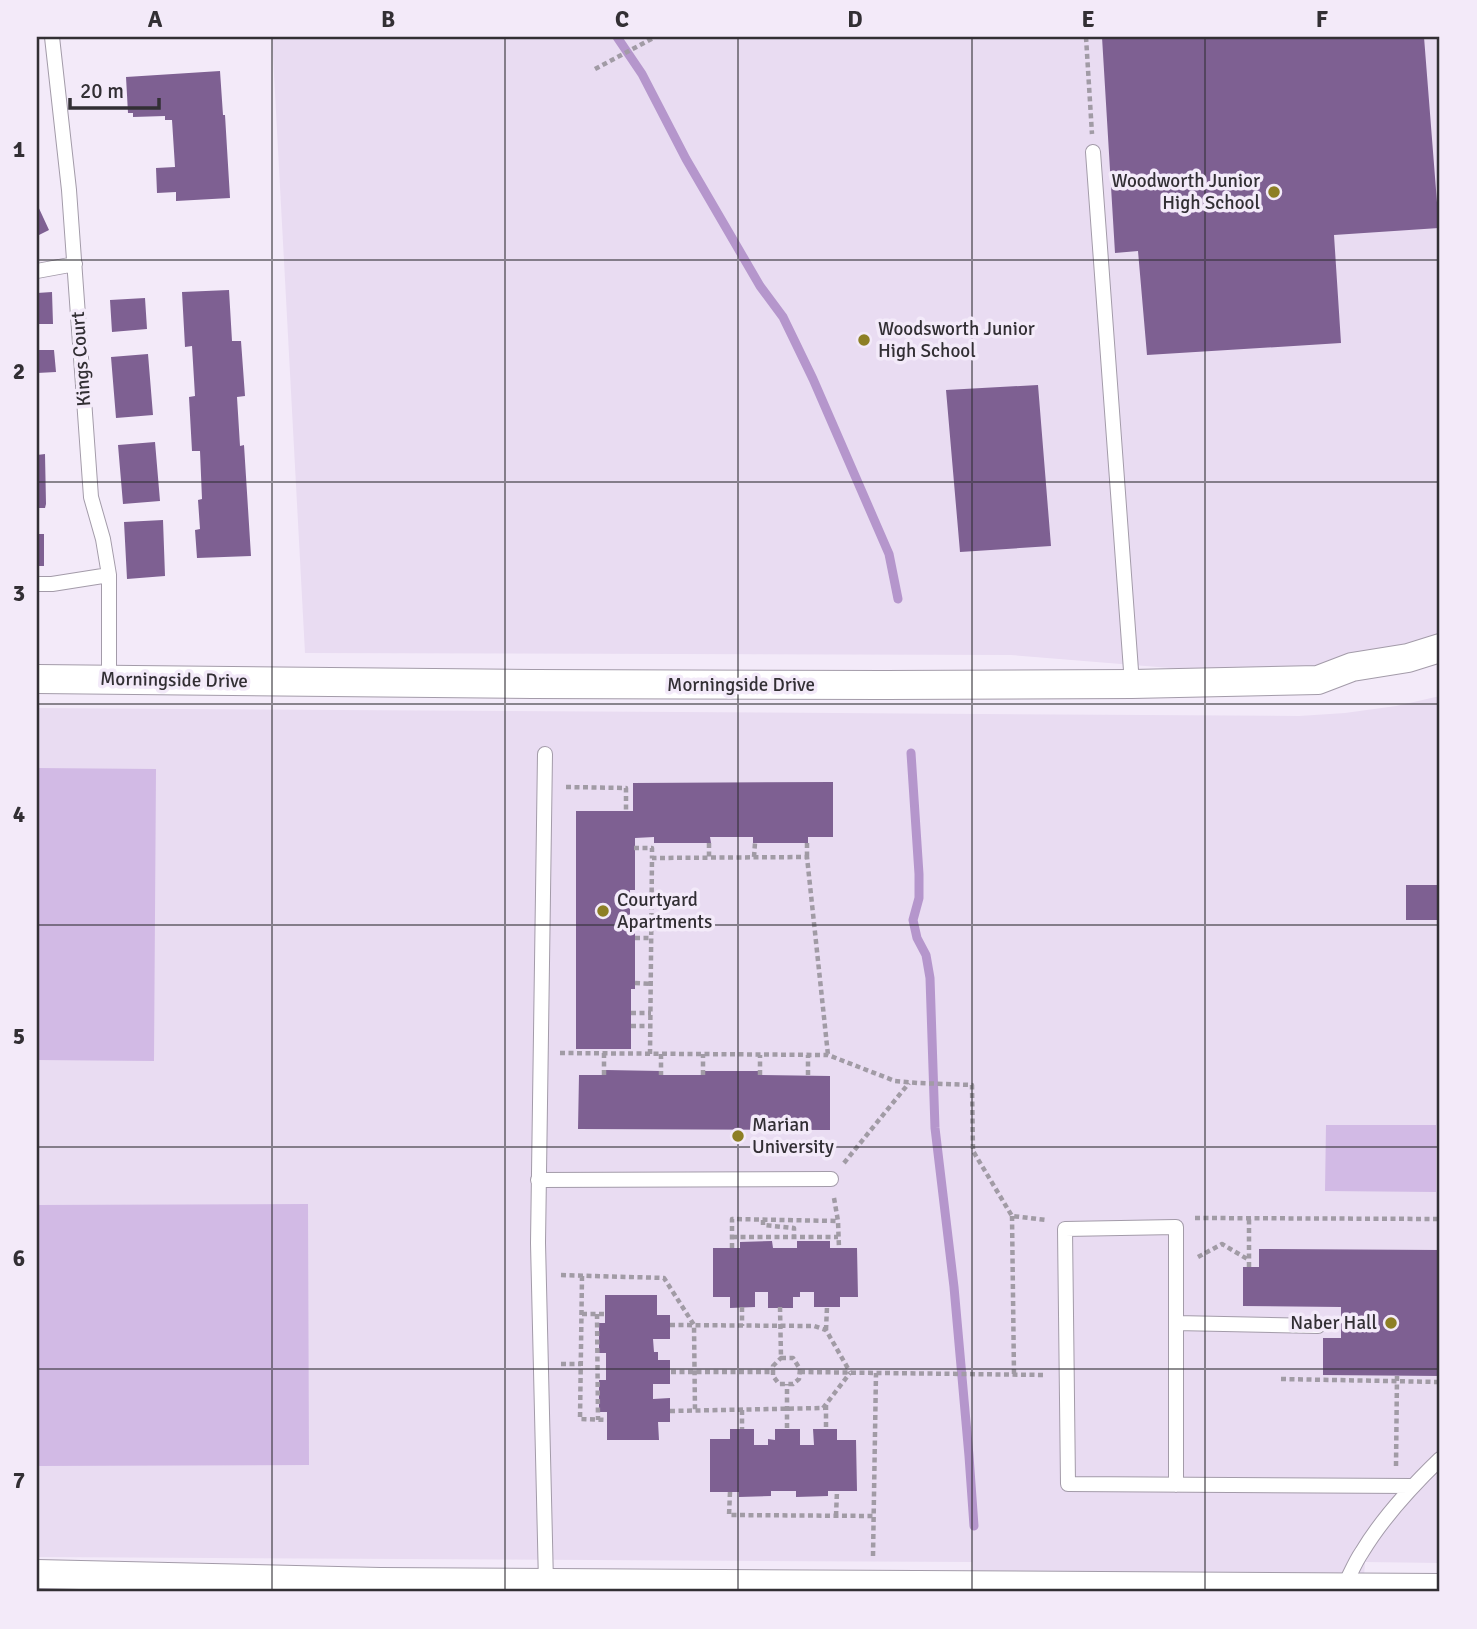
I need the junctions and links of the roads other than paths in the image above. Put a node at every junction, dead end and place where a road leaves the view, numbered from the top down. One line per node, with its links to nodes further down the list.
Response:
1 (52, 37): 3 (lane, Kings Court)
2 (1093, 152): 10 (lane)
3 (75, 264): 4 (lane); 5 (lane, Kings Court)
4 (37, 271)
5 (109, 575): 6 (lane); 9 (lane, Kings Court)
6 (37, 584)
7 (1440, 648): 10 (street, Morningside Drive)
8 (37, 679): 9 (street, Morningside Drive)
9 (109, 679): 10 (street, Morningside Drive)
10 (1132, 684)
11 (545, 754): 13 (lane)
12 (831, 1179): 13 (lane)
13 (538, 1180): 20 (lane)
14 (1176, 1323): 15 (lane); 17 (lane); 17 (lane)
15 (1318, 1326)
16 (1440, 1460): 18 (lane)
17 (1176, 1485): 18 (lane)
18 (1412, 1486): 26 (lane)
19 (37, 1574): 21 (street)
20 (546, 1583): 21 (street); 22 (street)
21 (380, 1587)
22 (605, 1588): 24 (street)
23 (1440, 1588): 26 (street)
24 (936, 1589): 25 (street)
25 (1020, 1589): 26 (street)
26 (1341, 1589)

